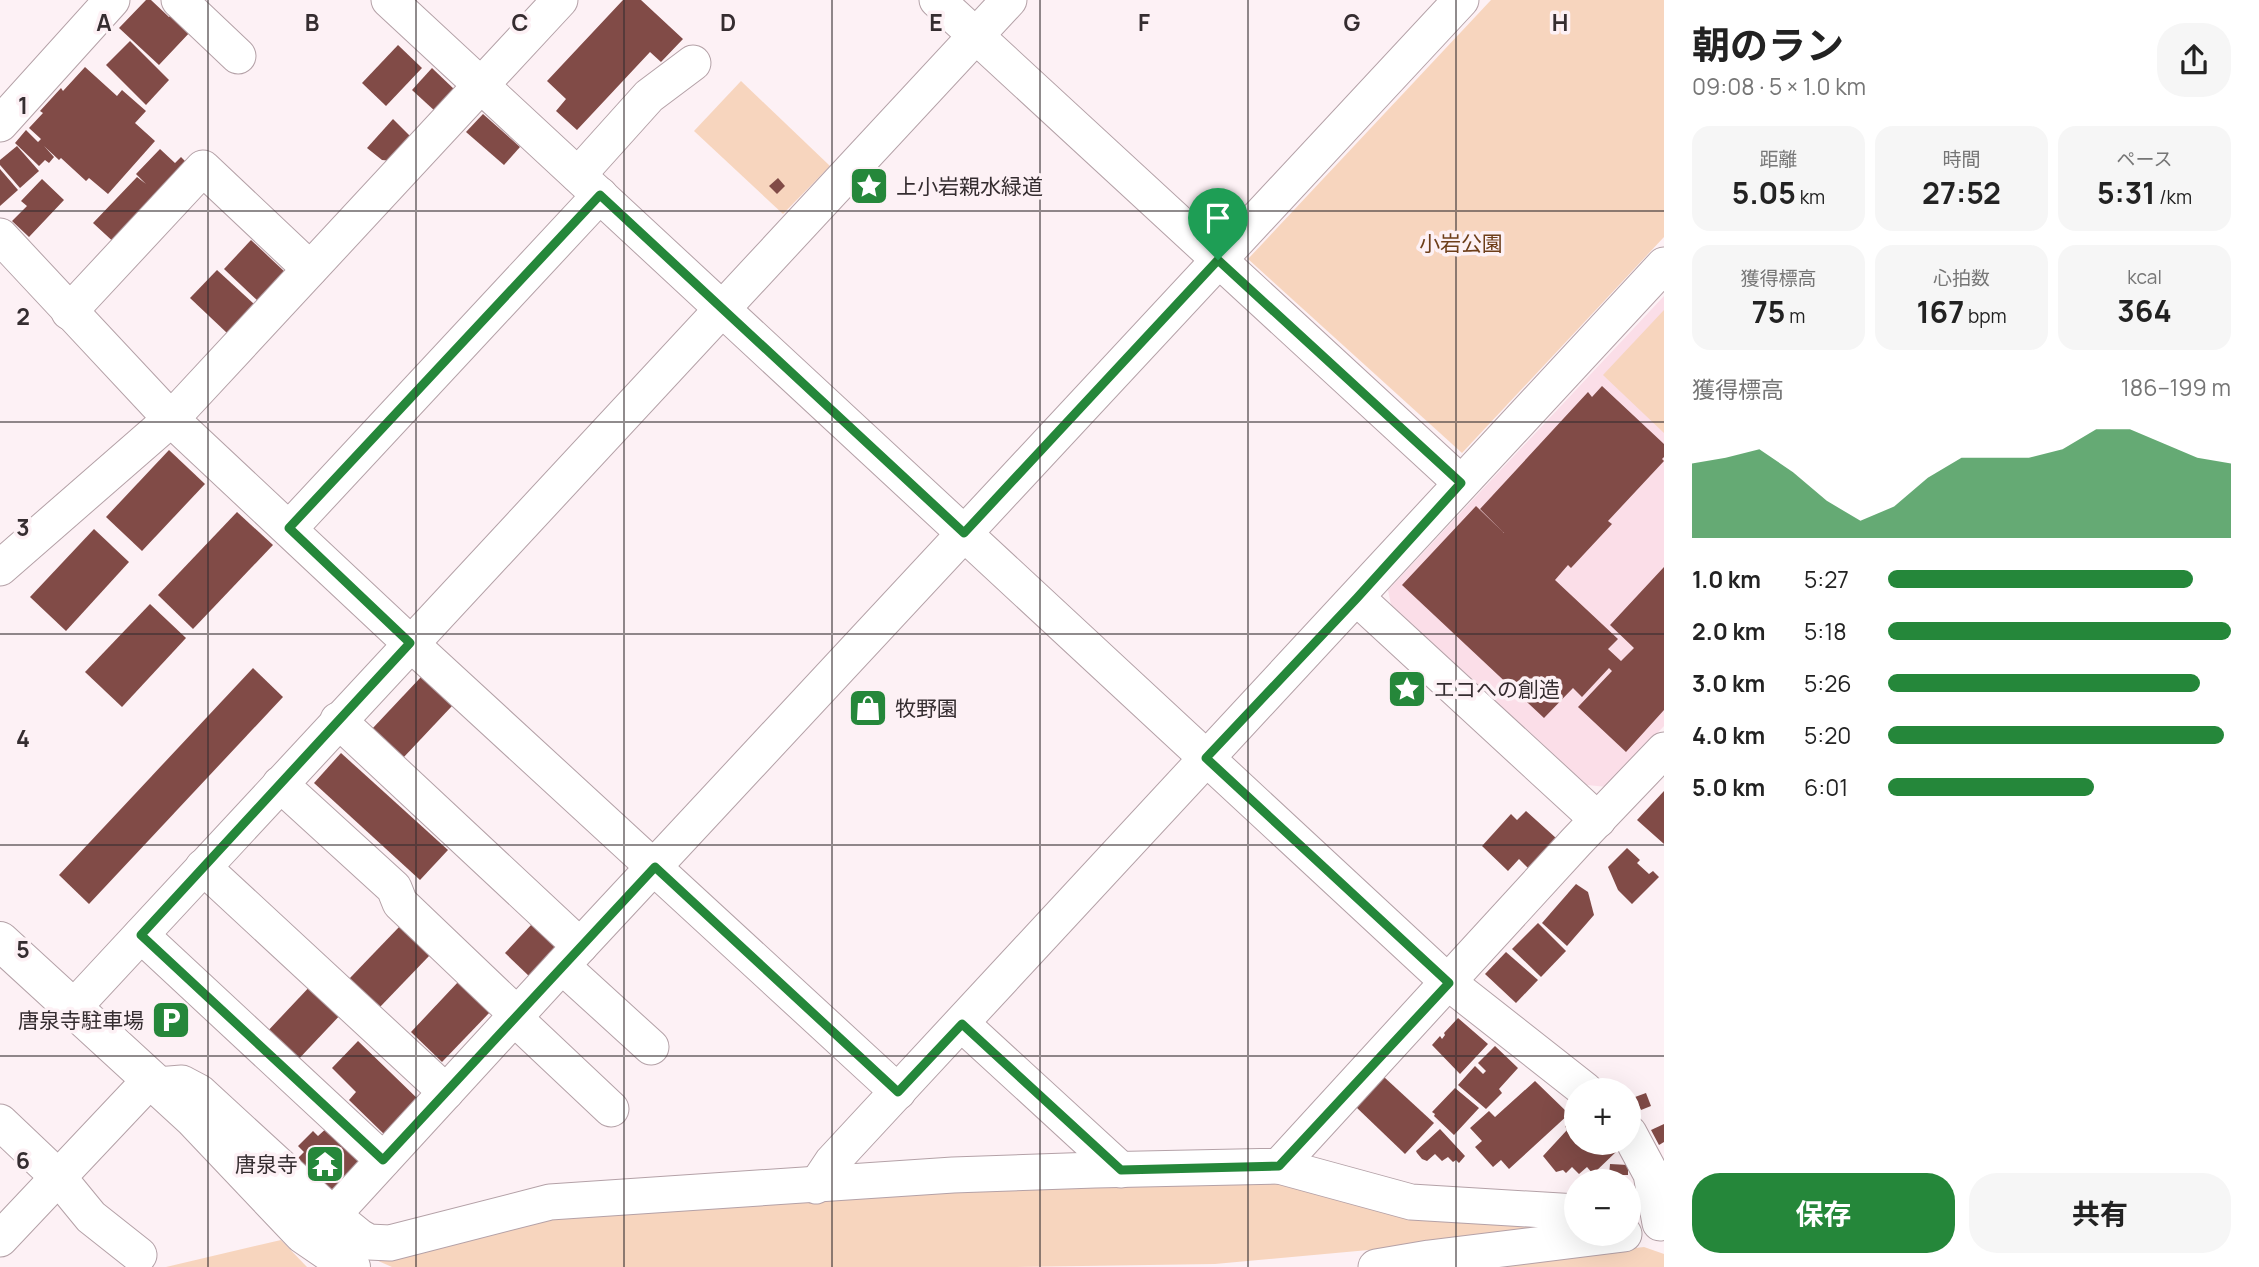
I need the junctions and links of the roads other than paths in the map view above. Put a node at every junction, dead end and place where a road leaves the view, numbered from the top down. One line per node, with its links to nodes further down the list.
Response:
1 (112, 0): 12 (street)
2 (179, 0): 9 (street)
3 (389, 0): 11 (street)
4 (560, 0): 11 (street)
5 (937, 0): 8 (street)
6 (1009, 0): 8 (street)
7 (1461, 0): 15 (street)
8 (975, 36): 15 (street); 18 (street)
9 (238, 56)
10 (694, 63): 13 (street)
11 (481, 86): 13 (street); 17 (street)
12 (0, 124)
13 (589, 185): 18 (street); 22 (street)
14 (0, 236): 19 (street)
15 (1218, 260): 21 (street); 23 (street)
16 (1664, 265): 21 (street)
17 (310, 269): 19 (street); 20 (street)
18 (722, 309): 23 (street); 26 (street)
19 (69, 312): 20 (street)
20 (171, 419): 22 (street); 24 (street)
21 (1461, 483): 25 (street)
22 (289, 528): 26 (street)
23 (964, 533): 29 (street); 33 (street)
24 (0, 568)
25 (1357, 598): 29 (street); 31 (street)
26 (410, 643): 27 (street); 33 (street)
27 (338, 720): 30 (street); 36 (street)
28 (1664, 750): 31 (street)
29 (1206, 758): 37 (street); 40 (street)
30 (280, 784): 32 (street); 39 (street)
31 (1598, 820): 37 (street)
32 (203, 867): 34 (street); 44 (street)
33 (655, 867): 36 (street); 45 (street)
34 (141, 935): 38 (street); 49 (street)
35 (0, 941): 38 (main road)
36 (571, 956): 39 (street); 41 (street)
37 (1449, 983): 42 (street); 50 (street)
38 (73, 1008): 43 (main road)
39 (516, 1017): 44 (street); 46 (street)
40 (962, 1024): 45 (street); 51 (street)
41 (652, 1047)
42 (1570, 1078)
43 (154, 1082): 52 (street); 55 (street); 59 (main road)
44 (446, 1092): 49 (street)
45 (898, 1092): 53 (street)
46 (611, 1109)
47 (0, 1122): 52 (street)
48 (1641, 1155): 56 (street)
49 (383, 1160): 55 (street)
50 (1279, 1166): 51 (street); 54 (street)
51 (1121, 1170): 53 (street)
52 (59, 1178): 57 (street); 58 (street)
53 (816, 1186): 55 (street)
54 (1564, 1211)
55 (333, 1215)
56 (1643, 1226): 60 (street)
57 (0, 1239)
58 (139, 1255)
59 (351, 1267)
60 (1376, 1267)

